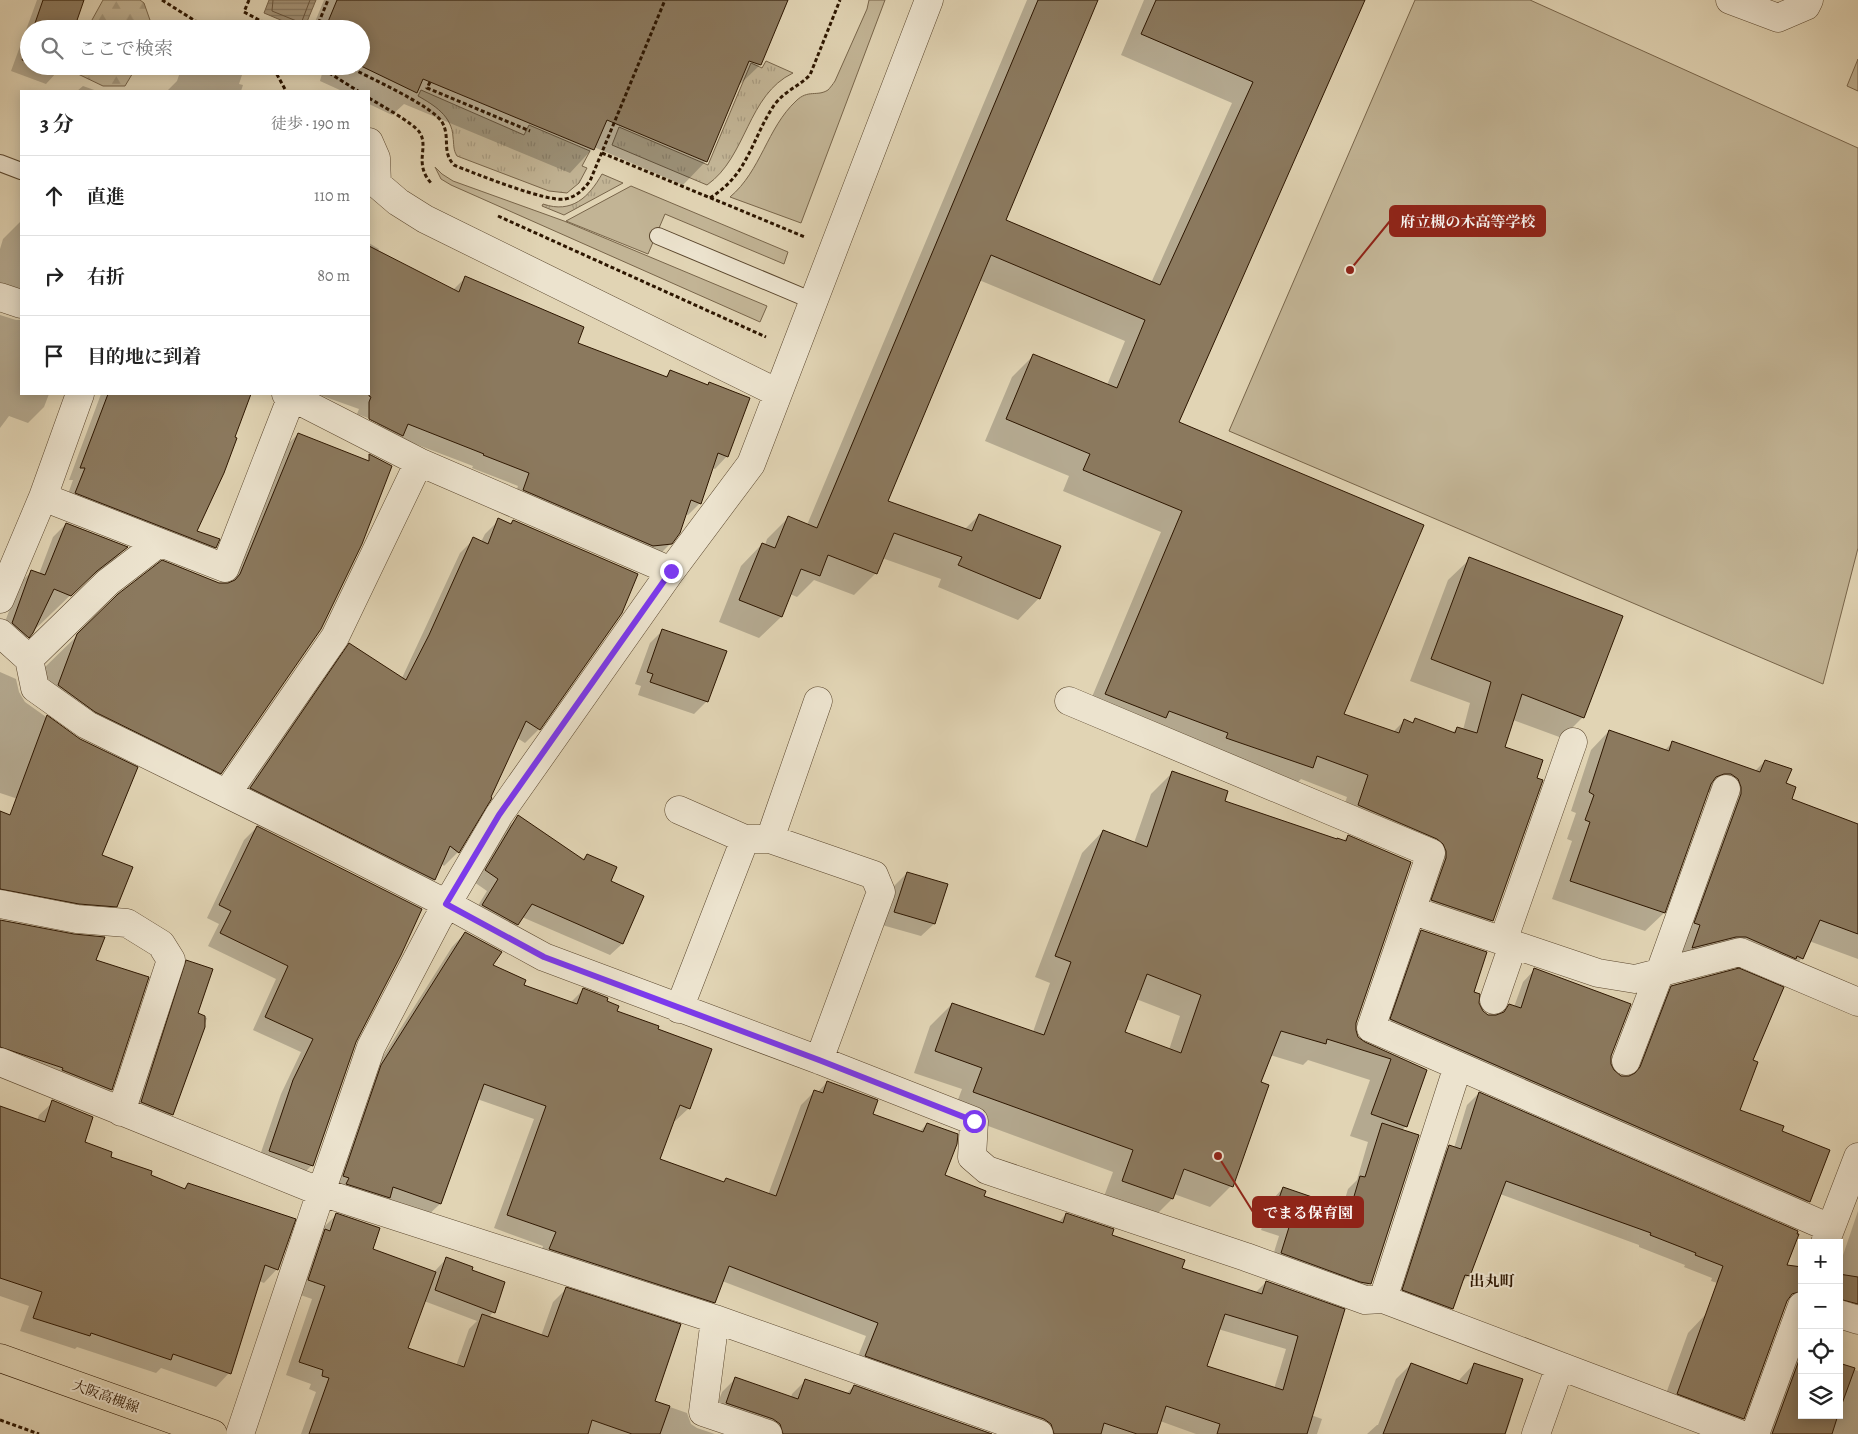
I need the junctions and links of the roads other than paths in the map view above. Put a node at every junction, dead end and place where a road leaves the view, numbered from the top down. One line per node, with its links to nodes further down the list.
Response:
1 (929, 0): 9 (street)
2 (1730, 0): 3 (street)
3 (1809, 0)
4 (370, 144): 11 (street)
5 (0, 163): 6 (lane)
6 (20, 171)
7 (658, 236): 9 (lane)
8 (0, 297): 10 (street)
9 (813, 302): 11 (street)
10 (20, 304)
11 (778, 393): 17 (street)
12 (80, 395): 15 (street)
13 (289, 395): 14 (street); 16 (street)
14 (420, 462): 17 (street); 25 (street)
15 (43, 497): 16 (street); 18 (street)
16 (158, 543): 20 (street)
17 (671, 571): 29 (street)
18 (0, 599)
19 (0, 633): 20 (street)
20 (29, 659): 25 (street)
21 (818, 701): 27 (street)
22 (1069, 701): 30 (street)
23 (1573, 742): 31 (street)
24 (1726, 789): 32 (street)
25 (227, 794): 29 (street)
26 (679, 810): 27 (street)
27 (757, 839): 35 (street); 36 (street)
28 (0, 904): 40 (street)
29 (446, 904): 35 (street); 42 (street)
30 (1411, 910): 31 (street); 39 (street)
31 (1508, 943): 32 (street); 33 (street)
32 (1660, 972): 34 (street); 37 (street)
33 (1494, 1000)
34 (1858, 1002)
35 (679, 1008): 36 (street)
36 (819, 1060): 44 (street)
37 (1626, 1061)
38 (0, 1062): 40 (street)
39 (1458, 1066): 43 (street); 44 (street)
40 (121, 1112): 42 (street)
41 (1858, 1157): 43 (street)
42 (321, 1192): 47 (street); 52 (street)
43 (1827, 1235)
44 (1383, 1299): 50 (street)
45 (1843, 1315): 48 (street)
46 (1798, 1317): 57 (street)
47 (715, 1319): 53 (street); 54 (street)
48 (1858, 1320)
49 (0, 1358): 51 (main road, 大阪高槻線)
50 (1560, 1366): 55 (street); 56 (street)
51 (213, 1434)
52 (240, 1434)
53 (768, 1434)
54 (1039, 1434)
55 (1536, 1434)
56 (1740, 1434)
57 (1755, 1434)

